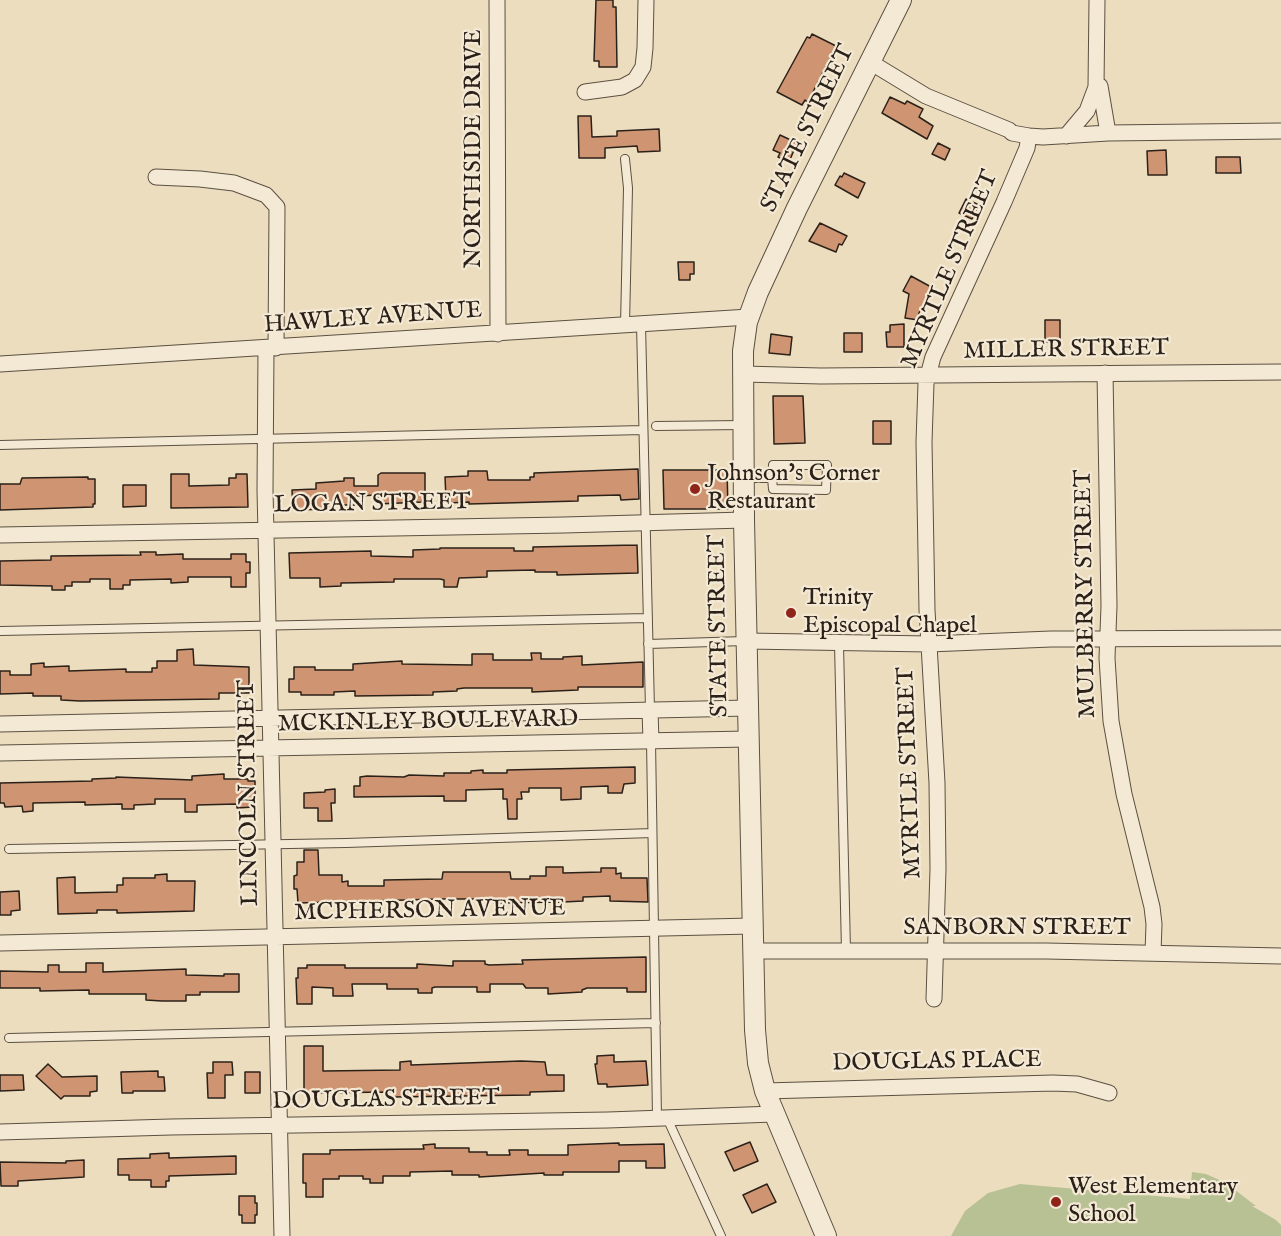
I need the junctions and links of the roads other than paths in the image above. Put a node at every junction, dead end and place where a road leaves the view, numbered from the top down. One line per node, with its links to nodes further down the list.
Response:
1 (497, 0): 16 (street, NORTHSIDE DRIVE)
2 (645, 0): 7 (street)
3 (901, 0): 5 (street, STATE STREET)
4 (1097, 0): 6 (street)
5 (870, 62): 10 (street); 14 (street, STATE STREET)
6 (1097, 68): 9 (street); 11 (street)
7 (585, 92)
8 (1281, 131): 9 (street)
9 (1108, 133): 11 (street)
10 (1029, 136): 11 (street); 22 (street, MYRTLE STREET)
11 (1066, 136)
12 (625, 159): 15 (lane)
13 (156, 177): 17 (street, LINCOLN STREET)
14 (749, 317): 15 (street, HAWLEY AVENUE); 21 (street, STATE STREET)
15 (633, 325): 16 (street, HAWLEY AVENUE); 25 (lane)
16 (498, 334): 17 (street, HAWLEY AVENUE)
17 (271, 348): 18 (street, HAWLEY AVENUE); 26 (street, LINCOLN STREET)
18 (0, 364)
19 (1281, 372): 20 (street, MILLER STREET)
20 (1105, 373): 22 (street, MILLER STREET); 37 (street, MULBERRY STREET)
21 (742, 374): 22 (street, MILLER STREET); 23 (street, STATE STREET)
22 (928, 375): 42 (street, MYRTLE STREET)
23 (742, 425): 24 (lane); 28 (street, STATE STREET)
24 (657, 426)
25 (643, 430): 26 (lane); 31 (lane)
26 (265, 439): 27 (lane); 32 (street, LINCOLN STREET)
27 (0, 445)
28 (743, 478): 29 (lane); 30 (street, STATE STREET)
29 (772, 478): 29 (lane)
30 (744, 520): 31 (street, LOGAN STREET); 39 (street, STATE STREET)
31 (645, 523): 32 (street, LOGAN STREET); 34 (lane)
32 (266, 530): 33 (street, LOGAN STREET); 35 (street, LINCOLN STREET)
33 (0, 535)
34 (648, 618): 35 (lane); 40 (lane)
35 (268, 625): 36 (lane); 45 (street, LINCOLN STREET)
36 (0, 631)
37 (1107, 638): 38 (street); 42 (street); 61 (street, MULBERRY STREET)
38 (1281, 638)
39 (746, 641): 40 (lane); 41 (street); 43 (street, STATE STREET)
40 (648, 644): 44 (lane)
41 (839, 644): 42 (street); 59 (lane)
42 (929, 644): 60 (street, MYRTLE STREET)
43 (748, 708): 44 (street, MCKINLEY BOULEVARD); 47 (street, STATE STREET)
44 (650, 710): 45 (street, MCKINLEY BOULEVARD); 48 (street)
45 (271, 719): 46 (street, MCKINLEY BOULEVARD); 49 (street, LINCOLN STREET)
46 (0, 724)
47 (748, 739): 48 (street, MCKINLEY BOULEVARD); 54 (street, STATE STREET)
48 (651, 741): 49 (street, MCKINLEY BOULEVARD); 51 (lane)
49 (272, 749): 50 (street, MCKINLEY BOULEVARD); 52 (street, LINCOLN STREET)
50 (0, 753)
51 (652, 833): 52 (lane); 55 (lane)
52 (274, 844): 53 (lane); 56 (street, LINCOLN STREET)
53 (9, 849)
54 (752, 926): 55 (street, MCPHERSON AVENUE); 58 (street, STATE STREET)
55 (653, 930): 56 (street, MCPHERSON AVENUE); 64 (lane)
56 (276, 937): 57 (street, MCPHERSON AVENUE); 65 (street, LINCOLN STREET)
57 (0, 943)
58 (753, 951): 59 (street, SANBORN STREET); 67 (street, STATE STREET)
59 (846, 951): 60 (street, SANBORN STREET)
60 (936, 951): 61 (street, SANBORN STREET); 63 (street, MYRTLE STREET)
61 (1153, 953): 62 (street, SANBORN STREET)
62 (1281, 956)
63 (934, 999)
64 (657, 1023): 65 (lane); 70 (lane)
65 (278, 1032): 66 (lane); 71 (street, LINCOLN STREET)
66 (9, 1038)
67 (765, 1091): 68 (street, DOUGLAS PLACE); 69 (street, STATE STREET)
68 (1109, 1093)
69 (774, 1114): 70 (street, DOUGLAS STREET); 75 (street, STATE STREET)
70 (662, 1118): 71 (street, DOUGLAS STREET); 74 (lane)
71 (280, 1126): 72 (street, DOUGLAS STREET); 73 (street, LINCOLN STREET)
72 (0, 1132)
73 (282, 1236)
74 (721, 1236)
75 (826, 1236)

